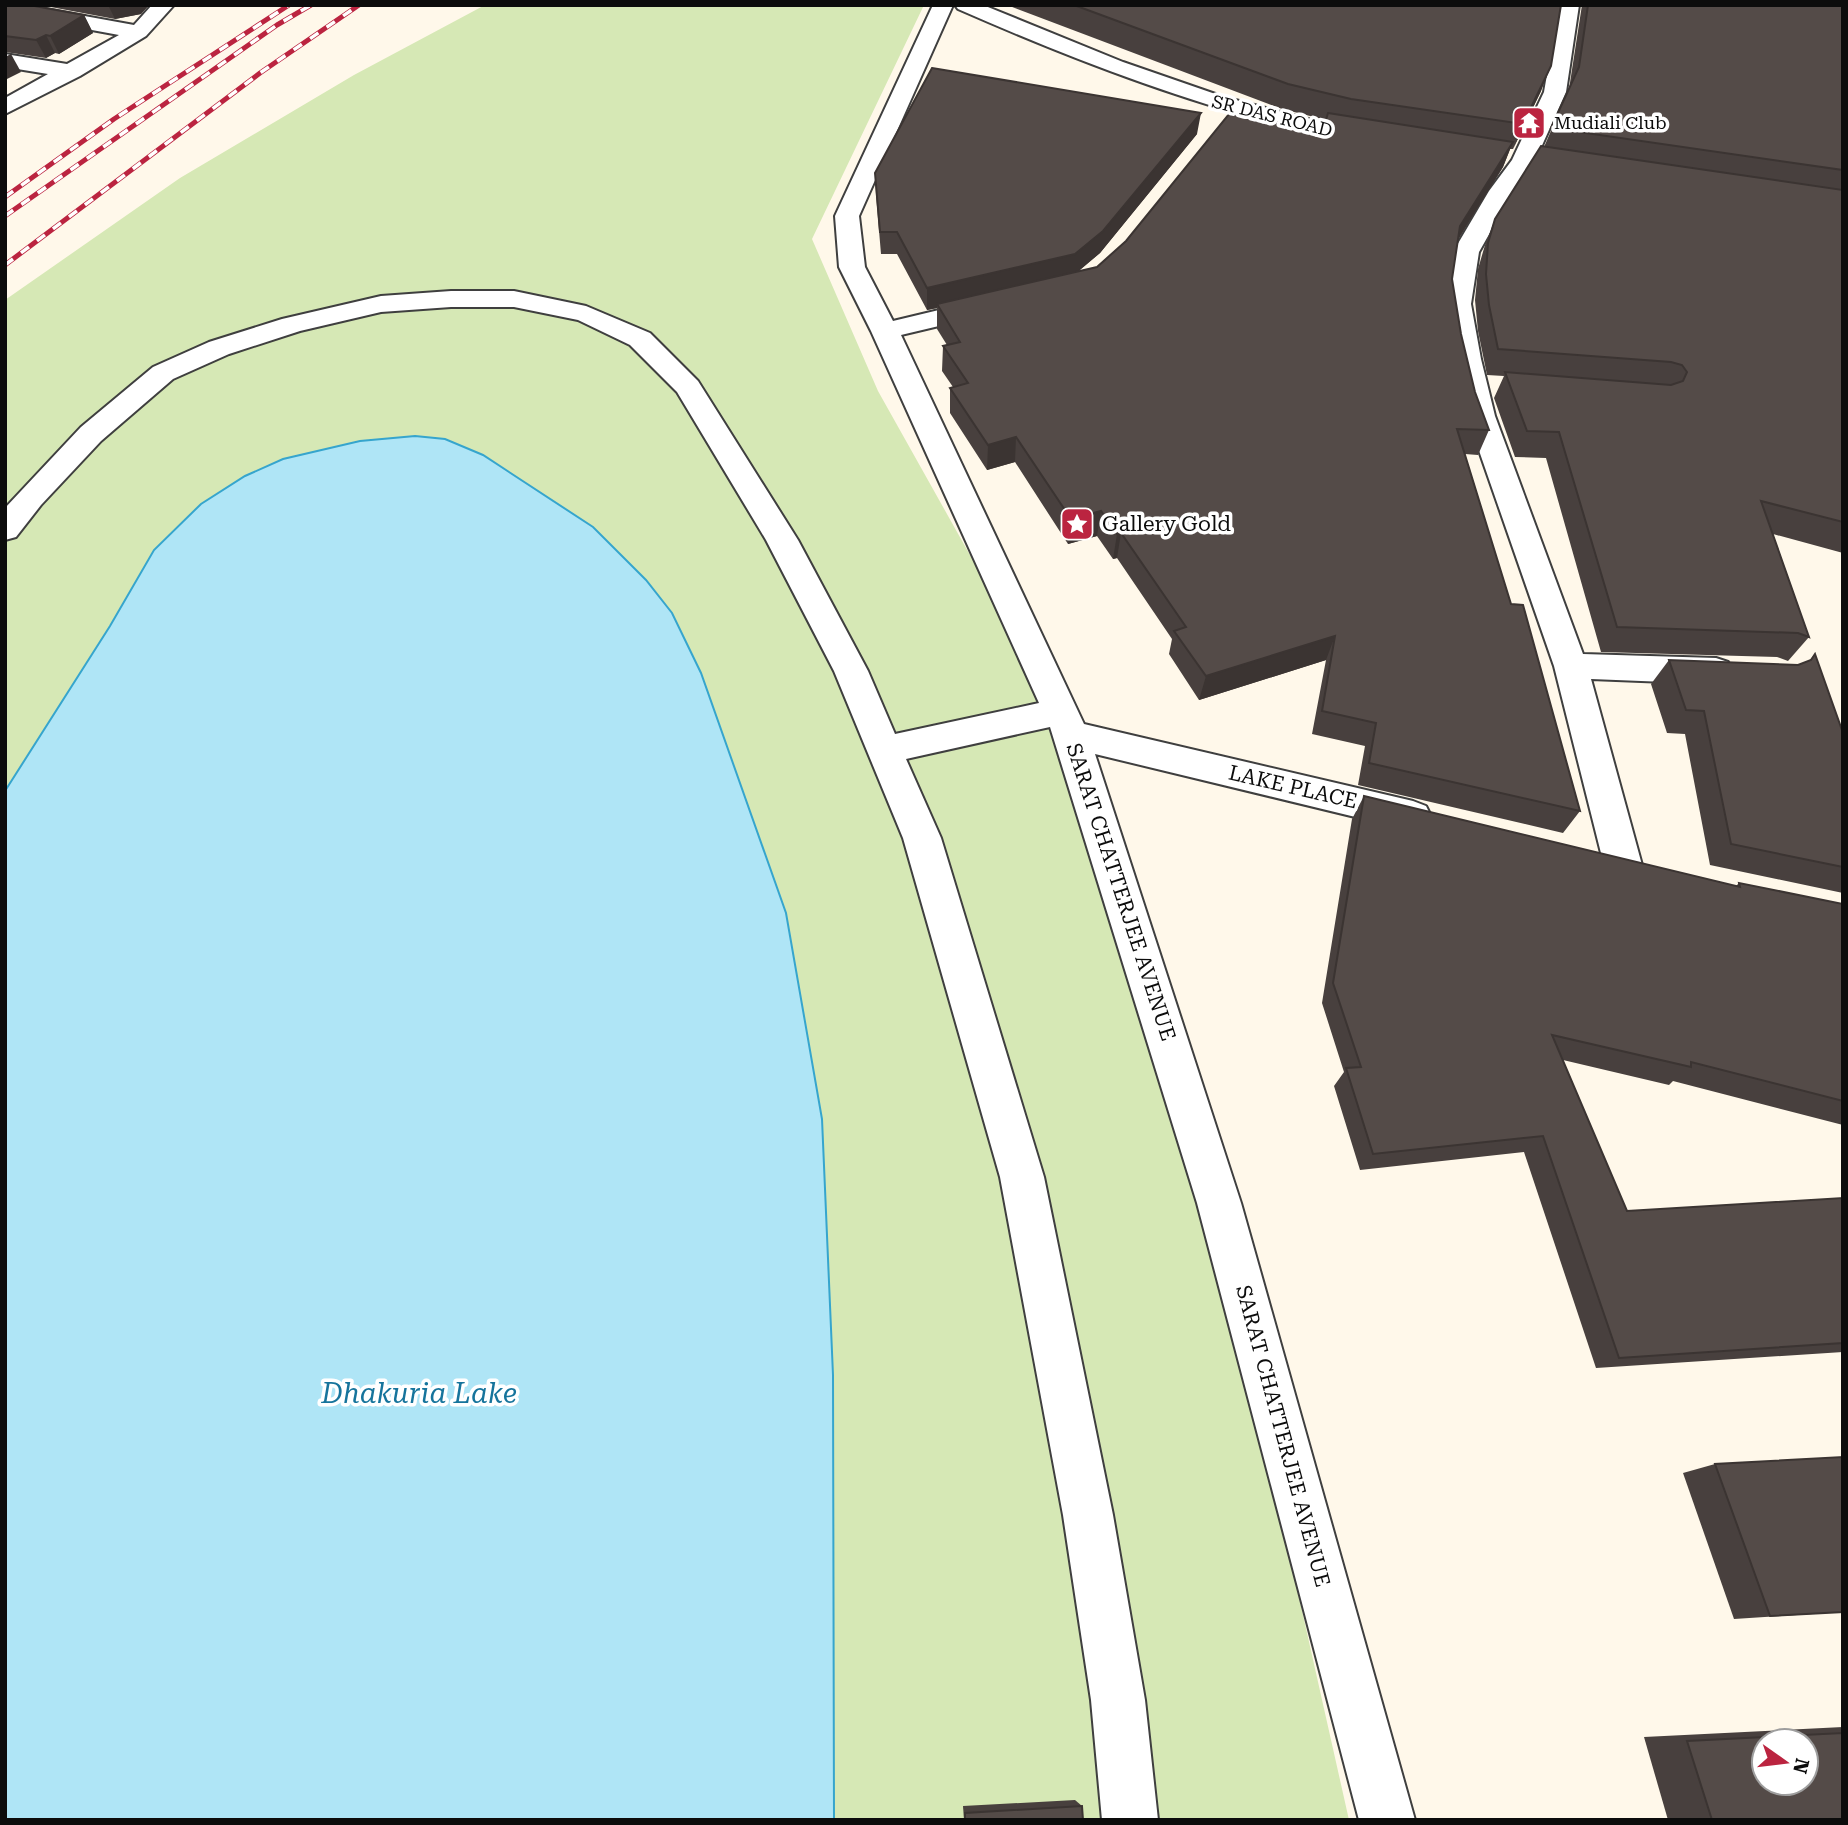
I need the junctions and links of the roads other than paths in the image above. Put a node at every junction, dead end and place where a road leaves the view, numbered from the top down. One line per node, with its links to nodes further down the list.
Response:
1 (89, 5): 7 (street)
2 (164, 5): 8 (street)
3 (943, 5): 16 (street, SARAT CHATTERJEE AVENUE)
4 (965, 5): 12 (street, SR DAS ROAD)
5 (1569, 5): 17 (street)
6 (5, 8): 7 (street)
7 (70, 19): 8 (street)
8 (139, 32): 10 (street)
9 (5, 60): 10 (street)
10 (72, 71): 11 (street)
11 (5, 107)
12 (1235, 107): 13 (street); 14 (street, SR DAS ROAD)
13 (1219, 127)
14 (1399, 142)
15 (1018, 299): 16 (street)
16 (885, 331): 22 (street, SARAT CHATTERJEE AVENUE)
17 (1474, 385): 18 (street); 20 (street)
18 (1506, 388)
19 (5, 530): 23 (street)
20 (1571, 666): 21 (street); 25 (street)
21 (1750, 672)
22 (1066, 723): 23 (street); 24 (street, LAKE PLACE); 27 (street, SARAT CHATTERJEE AVENUE)
23 (884, 750): 26 (street)
24 (1448, 824)
25 (1583, 856)
26 (1130, 1820)
27 (1387, 1820)

